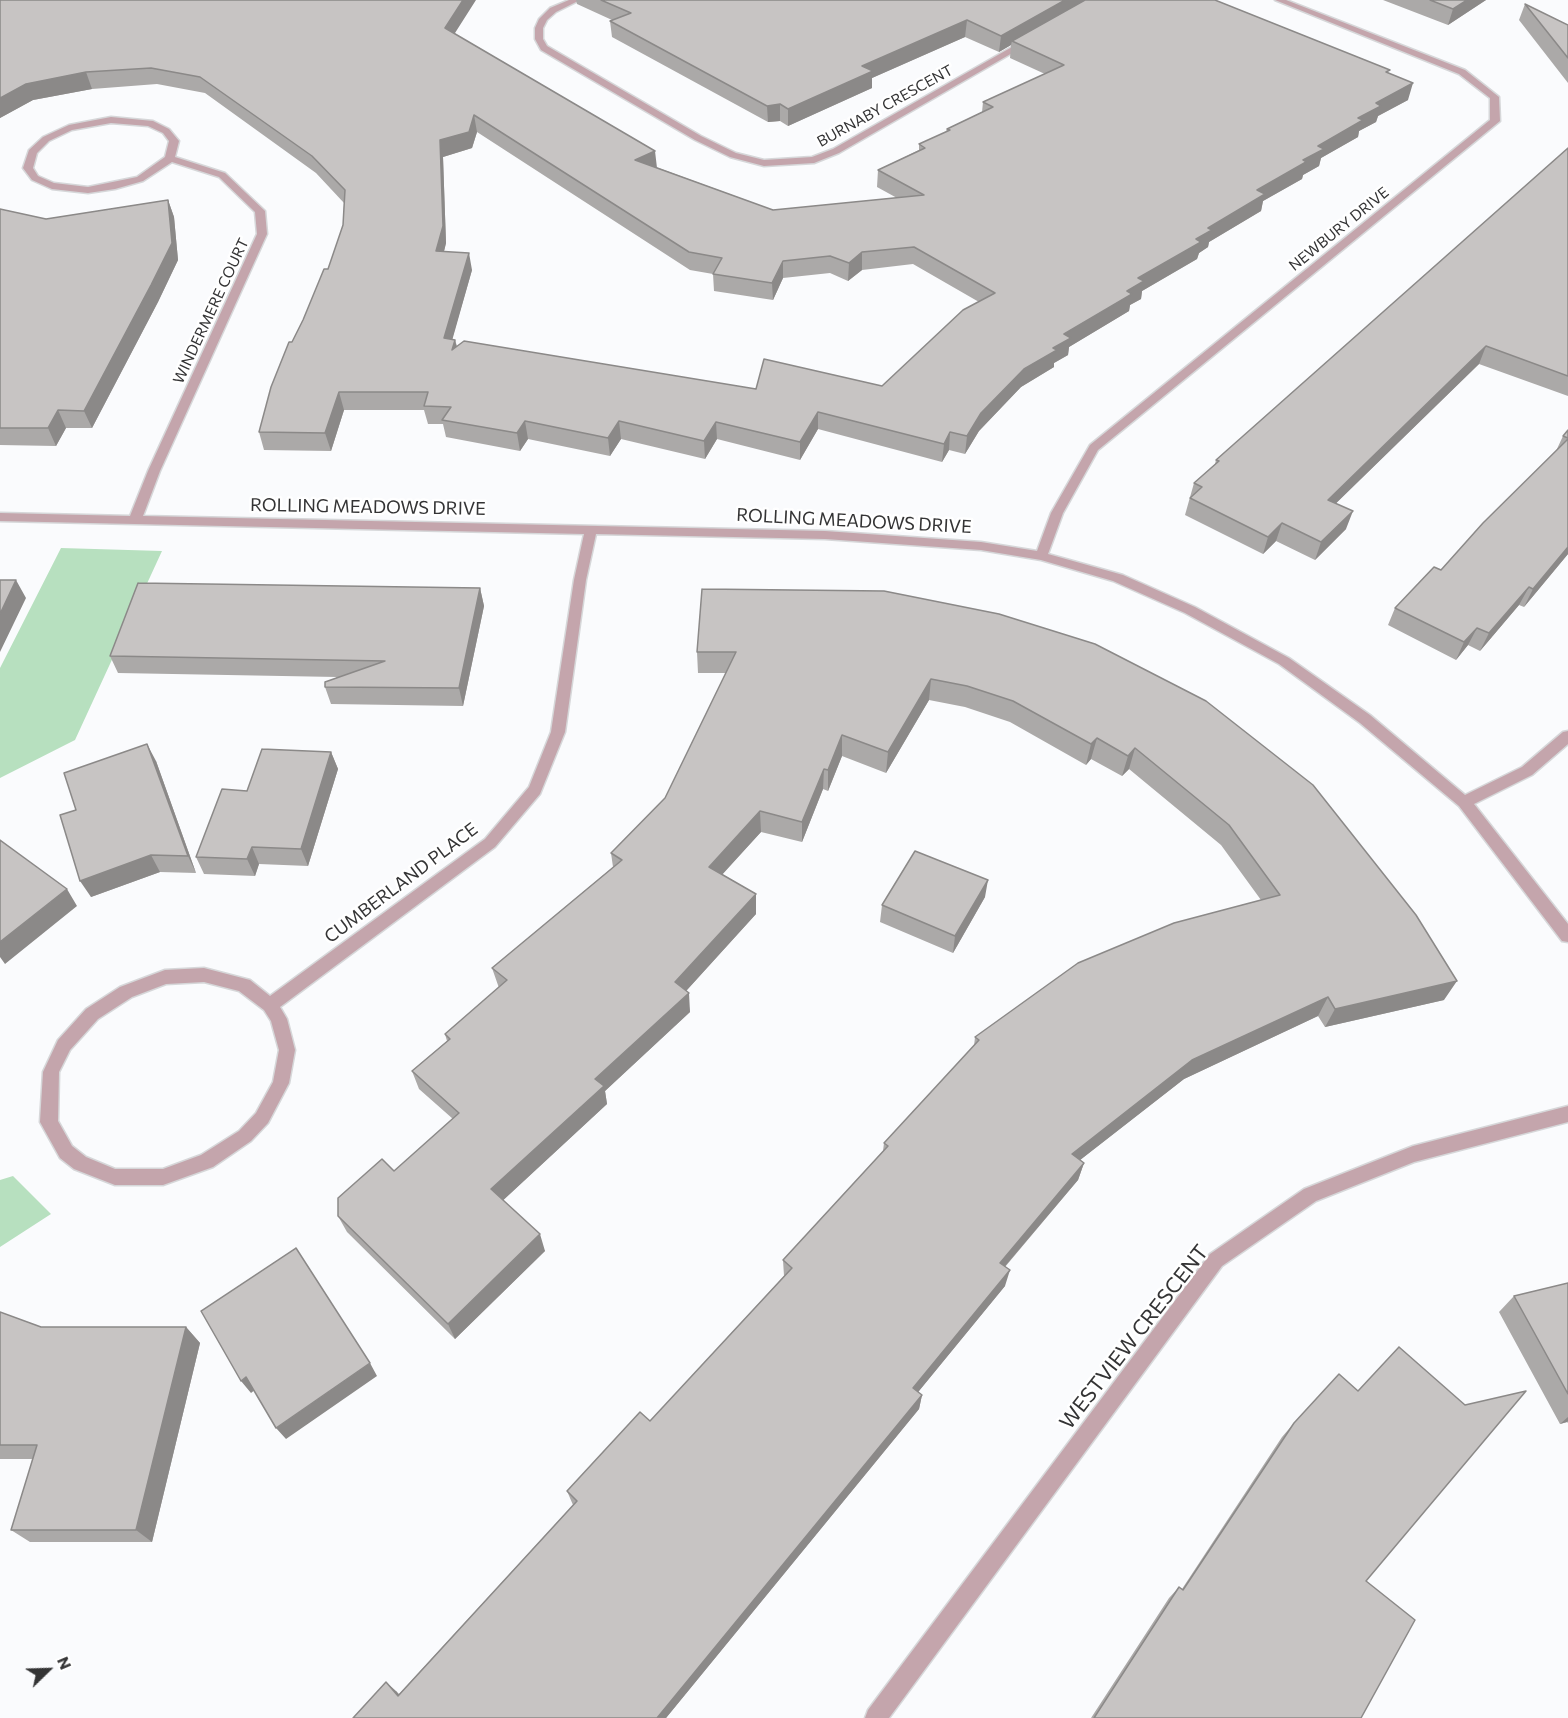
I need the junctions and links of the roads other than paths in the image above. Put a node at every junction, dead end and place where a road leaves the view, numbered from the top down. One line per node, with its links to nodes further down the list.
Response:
1 (576, 0): 3 (street, BURNABY CRESCENT)
2 (1279, 0): 8 (street, NEWBURY DRIVE)
3 (1040, 35)
4 (170, 158): 4 (street); 6 (street, WINDERMERE COURT)
5 (0, 517): 6 (street, ROLLING MEADOWS DRIVE)
6 (135, 520): 7 (street, ROLLING MEADOWS DRIVE)
7 (591, 530): 8 (street, ROLLING MEADOWS DRIVE); 12 (street, CUMBERLAND PLACE)
8 (1041, 556): 10 (street, ROLLING MEADOWS DRIVE)
9 (1568, 736): 10 (street)
10 (1464, 802): 11 (street, ROLLING MEADOWS DRIVE)
11 (1568, 936)
12 (270, 1005): 12 (street)
13 (1568, 1114): 14 (street, WESTVIEW CRESCENT)
14 (876, 1718)

